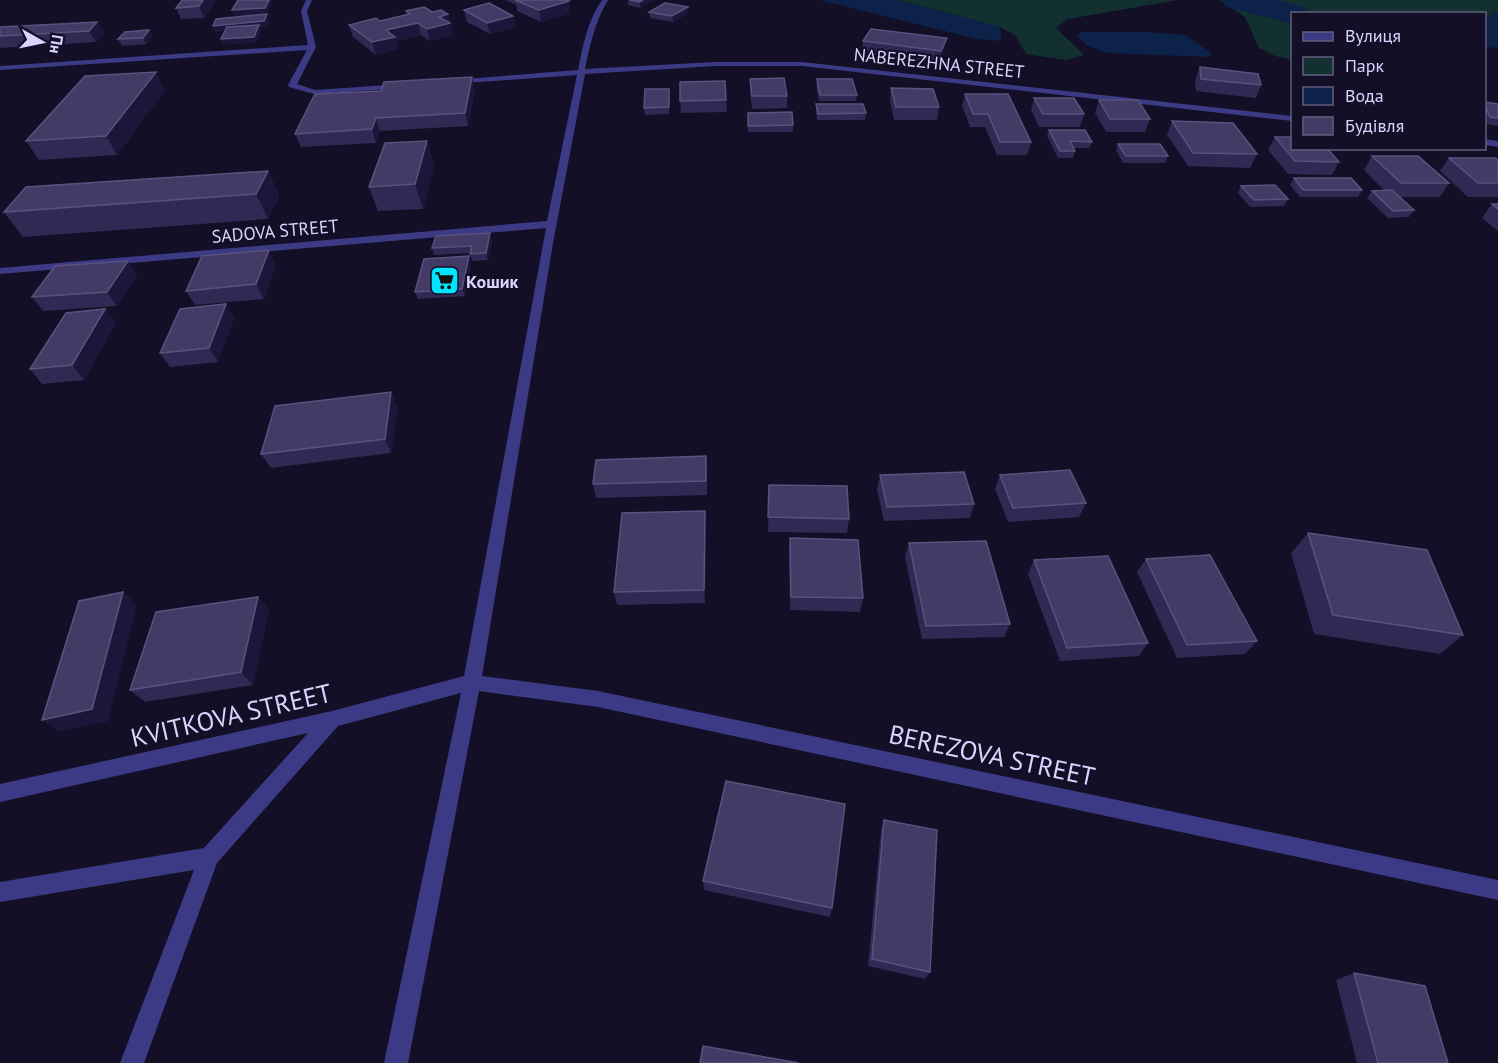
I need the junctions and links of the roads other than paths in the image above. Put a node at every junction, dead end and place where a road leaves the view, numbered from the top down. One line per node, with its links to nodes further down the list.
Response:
1 (309, 0): 3 (street)
2 (605, 0): 5 (street)
3 (312, 47): 4 (street); 7 (street)
4 (0, 68)
5 (582, 72): 6 (street, NABEREZHNA STREET); 8 (street, NABEREZHNA STREET); 9 (street)
6 (441, 83)
7 (418, 85)
8 (1291, 119)
9 (552, 224): 10 (street, SADOVA STREET); 11 (street)
10 (0, 271)
11 (472, 682): 12 (street, KVITKOVA STREET); 15 (street, BEREZOVA STREET); 18 (street)
12 (332, 720): 13 (street, KVITKOVA STREET); 14 (street)
13 (0, 793)
14 (209, 857): 16 (street); 17 (street)
15 (1498, 890)
16 (0, 892)
17 (132, 1063)
18 (396, 1063)

